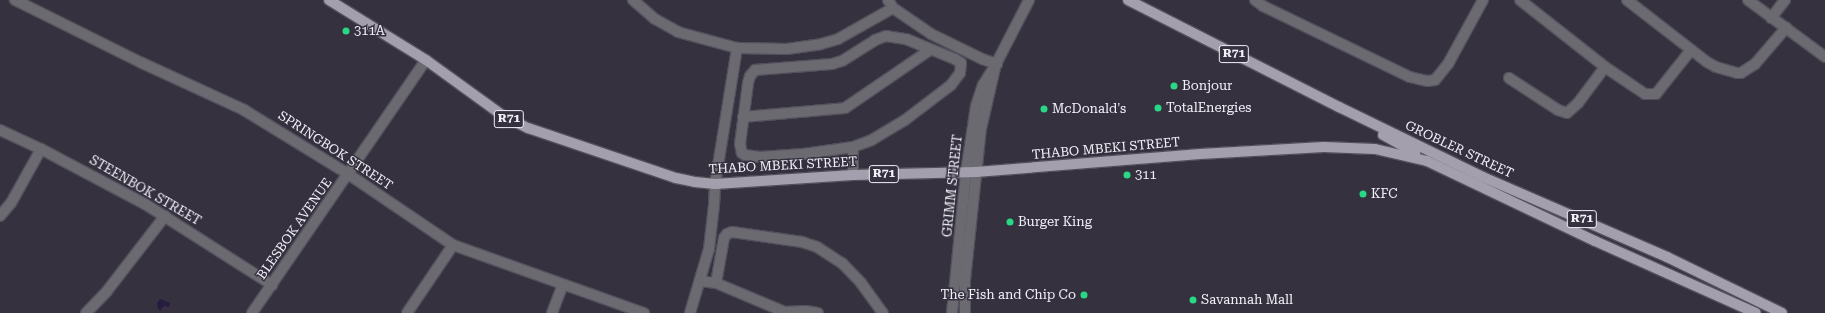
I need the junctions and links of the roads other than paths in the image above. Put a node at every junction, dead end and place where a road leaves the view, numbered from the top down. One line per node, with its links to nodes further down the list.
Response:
1 (15, 0): 30 (street, SPRINGBOK STREET)
2 (329, 0): 19 (main road, THABO MBEKI STREET / R71)
3 (633, 0): 15 (street)
4 (1029, 0): 20 (street, GRIMM STREET)
5 (1128, 0): 23 (main road, GROBLER STREET / R71)
6 (1255, 0): 7 (street)
7 (1483, 0)
8 (1520, 0): 21 (street)
9 (1627, 0): 17 (street)
10 (1748, 0): 13 (street)
11 (1785, 0): 13 (street)
12 (891, 4): 15 (street); 20 (street)
13 (1772, 18): 14 (street)
14 (1786, 28): 17 (street); 18 (street)
15 (737, 48): 33 (street)
16 (930, 50): 24 (street); 24 (street); 27 (street)
17 (1691, 50): 21 (street)
18 (1825, 57)
19 (426, 60): 30 (street, BLESBOK AVENUE); 33 (main road, THABO MBEKI STREET / R71)
20 (996, 65): 29 (street, GRIMM STREET)
21 (1605, 66): 22 (street)
22 (1509, 78)
23 (1339, 107): 28 (main road); 32 (main road, GROBLER STREET / R71)
24 (743, 117): 27 (street)
25 (0, 130): 26 (street, STEENBOK STREET)
26 (41, 148): 34 (street); 35 (street, STEENBOK STREET)
27 (853, 148): 31 (street)
28 (1427, 161): 29 (main road, THABO MBEKI STREET / R71); 32 (main road); 51 (main road, GROBLER STREET / R71)
29 (971, 172): 31 (main road, THABO MBEKI STREET / R71); 49 (street, GRIMM STREET); 50 (street, GRIMM STREET)
30 (348, 174): 36 (street, SPRINGBOK STREET); 39 (street, BLESBOK AVENUE)
31 (853, 175): 33 (main road, THABO MBEKI STREET / R71)
32 (1496, 183): 52 (main road, GROBLER STREET / R71)
33 (715, 184): 37 (street)
34 (0, 216)
35 (165, 216): 39 (street, STEENBOK STREET); 41 (street)
36 (453, 245): 40 (street, SPRINGBOK STREET); 43 (street)
37 (700, 281): 38 (street); 46 (street)
38 (716, 283): 47 (street); 48 (street)
39 (272, 284): 42 (street, BLESBOK AVENUE)
40 (563, 285): 44 (street); 45 (street, SPRINGBOK STREET)
41 (86, 313)
42 (252, 313)
43 (407, 313)
44 (552, 313)
45 (644, 313)
46 (690, 313)
47 (818, 313)
48 (883, 313)
49 (952, 313)
50 (966, 313)
51 (1756, 313)
52 (1782, 313)

